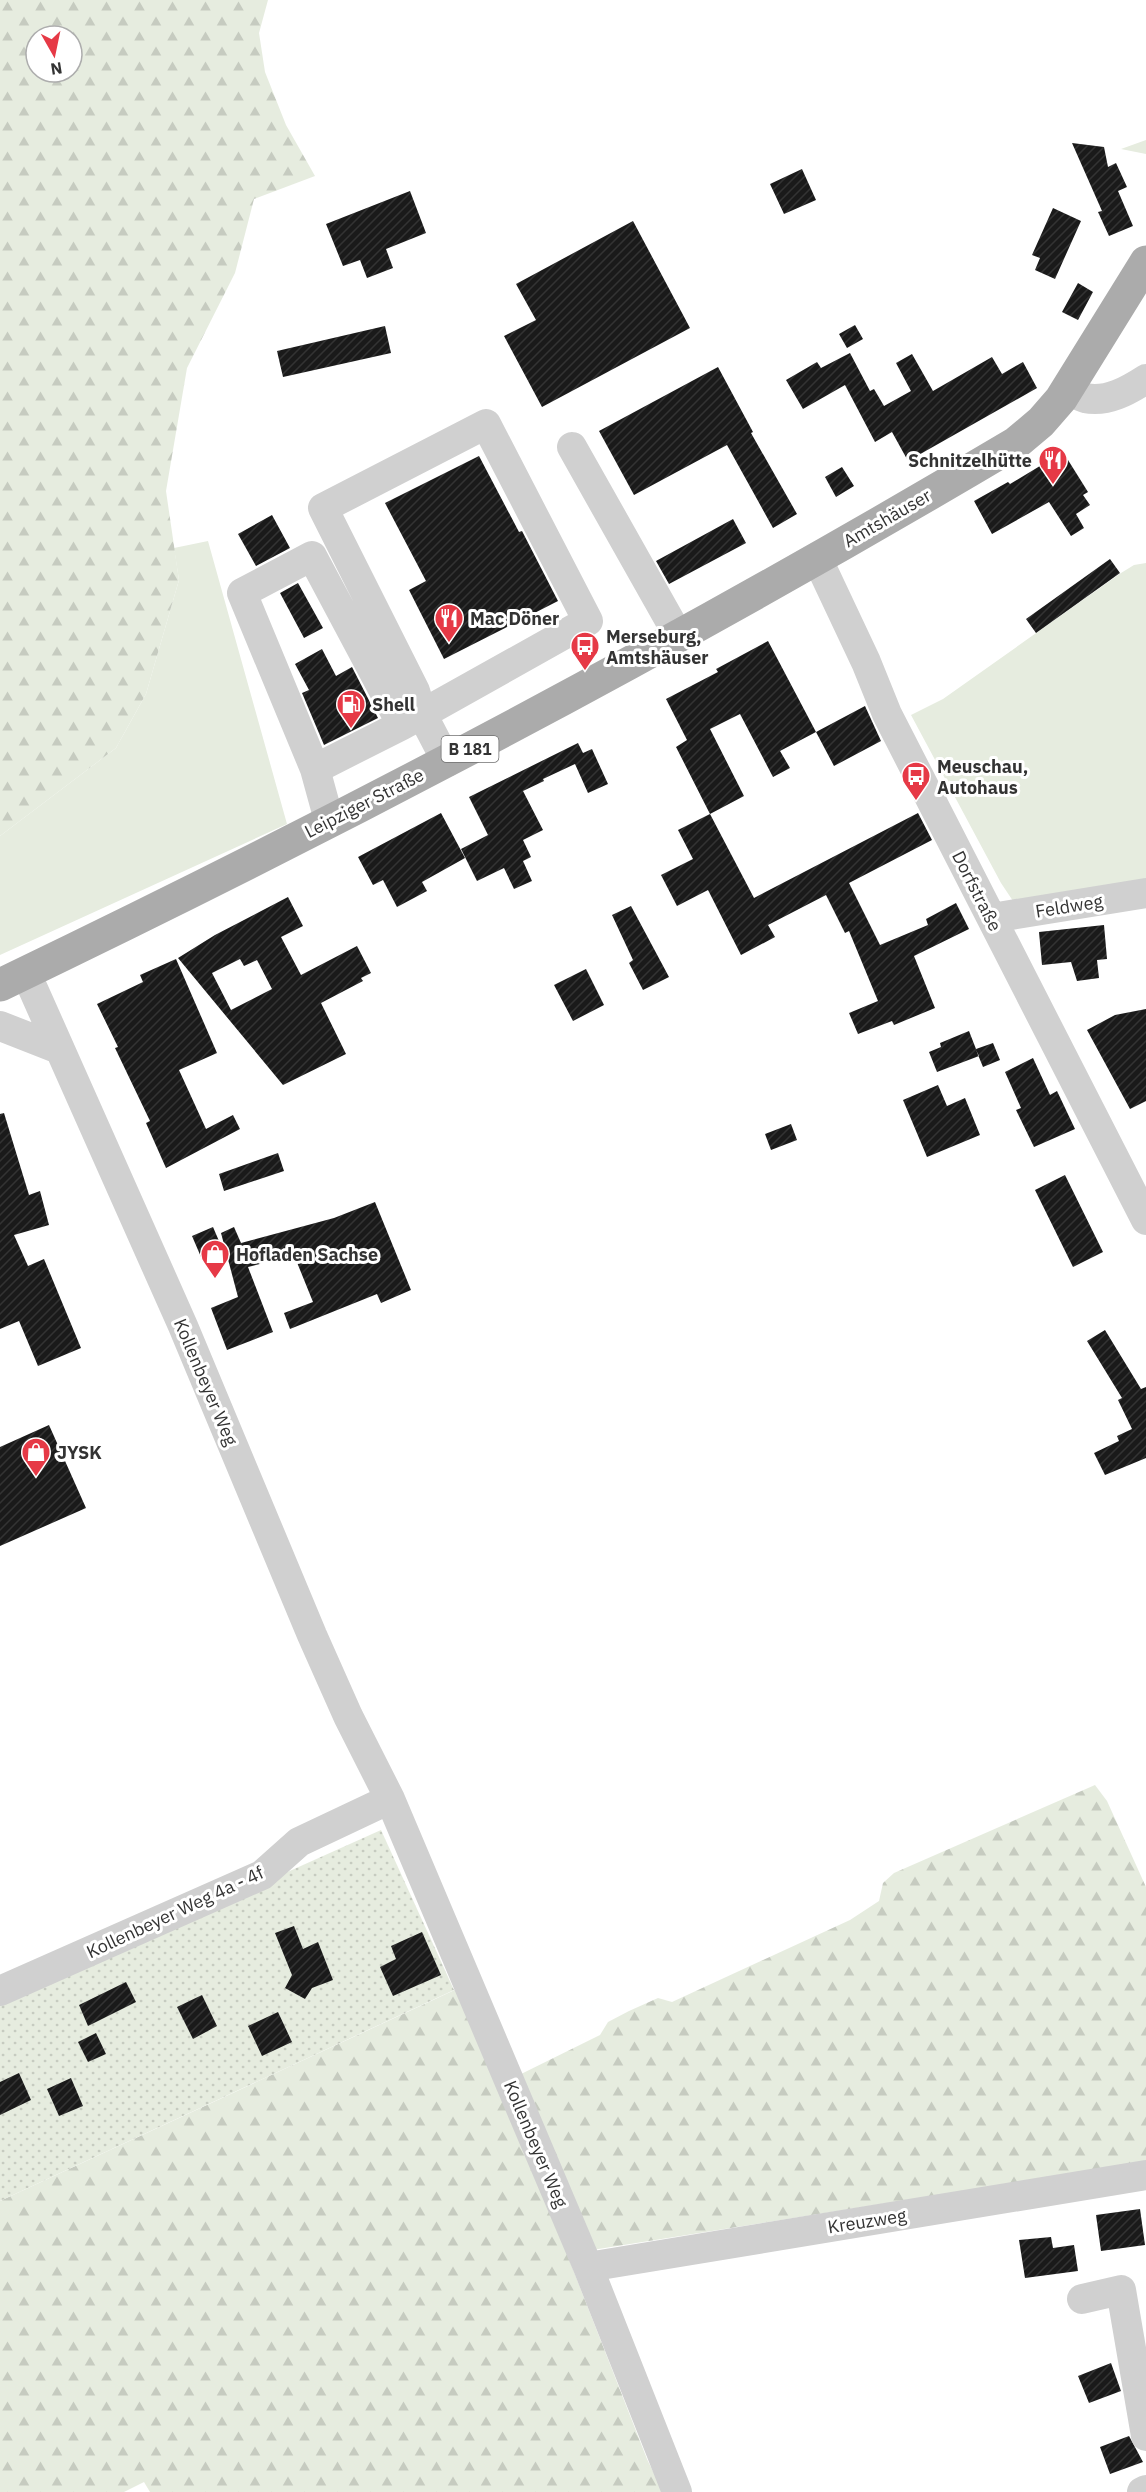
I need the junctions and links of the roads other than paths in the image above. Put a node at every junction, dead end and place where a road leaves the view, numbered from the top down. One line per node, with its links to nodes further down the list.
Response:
1 (1146, 262): 3 (main road, Amtshäuser / B 181)
2 (1146, 379): 3 (street)
3 (1068, 389): 5 (main road, Amtshäuser / B 181)
4 (572, 447): 6 (street)
5 (817, 558): 6 (main road, Leipziger Straße / B 181); 12 (street, Dorfstraße)
6 (678, 636): 8 (main road, Leipziger Straße / B 181)
7 (412, 719): 7 (street); 8 (street); 9 (street); 9 (street)
8 (447, 762): 10 (main road, Leipziger Straße / B 181)
9 (315, 769): 10 (street)
10 (329, 820): 13 (main road, Leipziger Straße / B 181)
11 (1146, 893): 12 (street, Feldweg)
12 (992, 918): 16 (street, Dorfstraße)
13 (13, 979): 15 (street, Kollenbeyer Weg)
14 (0, 1026): 15 (street)
15 (59, 1049): 17 (street, Kollenbeyer Weg)
16 (1146, 1220)
17 (390, 1799): 18 (street, Kollenbeyer Weg 4a - 4f); 20 (street, Kollenbeyer Weg)
18 (0, 1991)
19 (1146, 2175): 20 (street, Kreuzweg)
20 (588, 2267): 23 (street, Kollenbeyer Weg)
21 (1082, 2299): 22 (street)
22 (1146, 2436)
23 (677, 2492)

